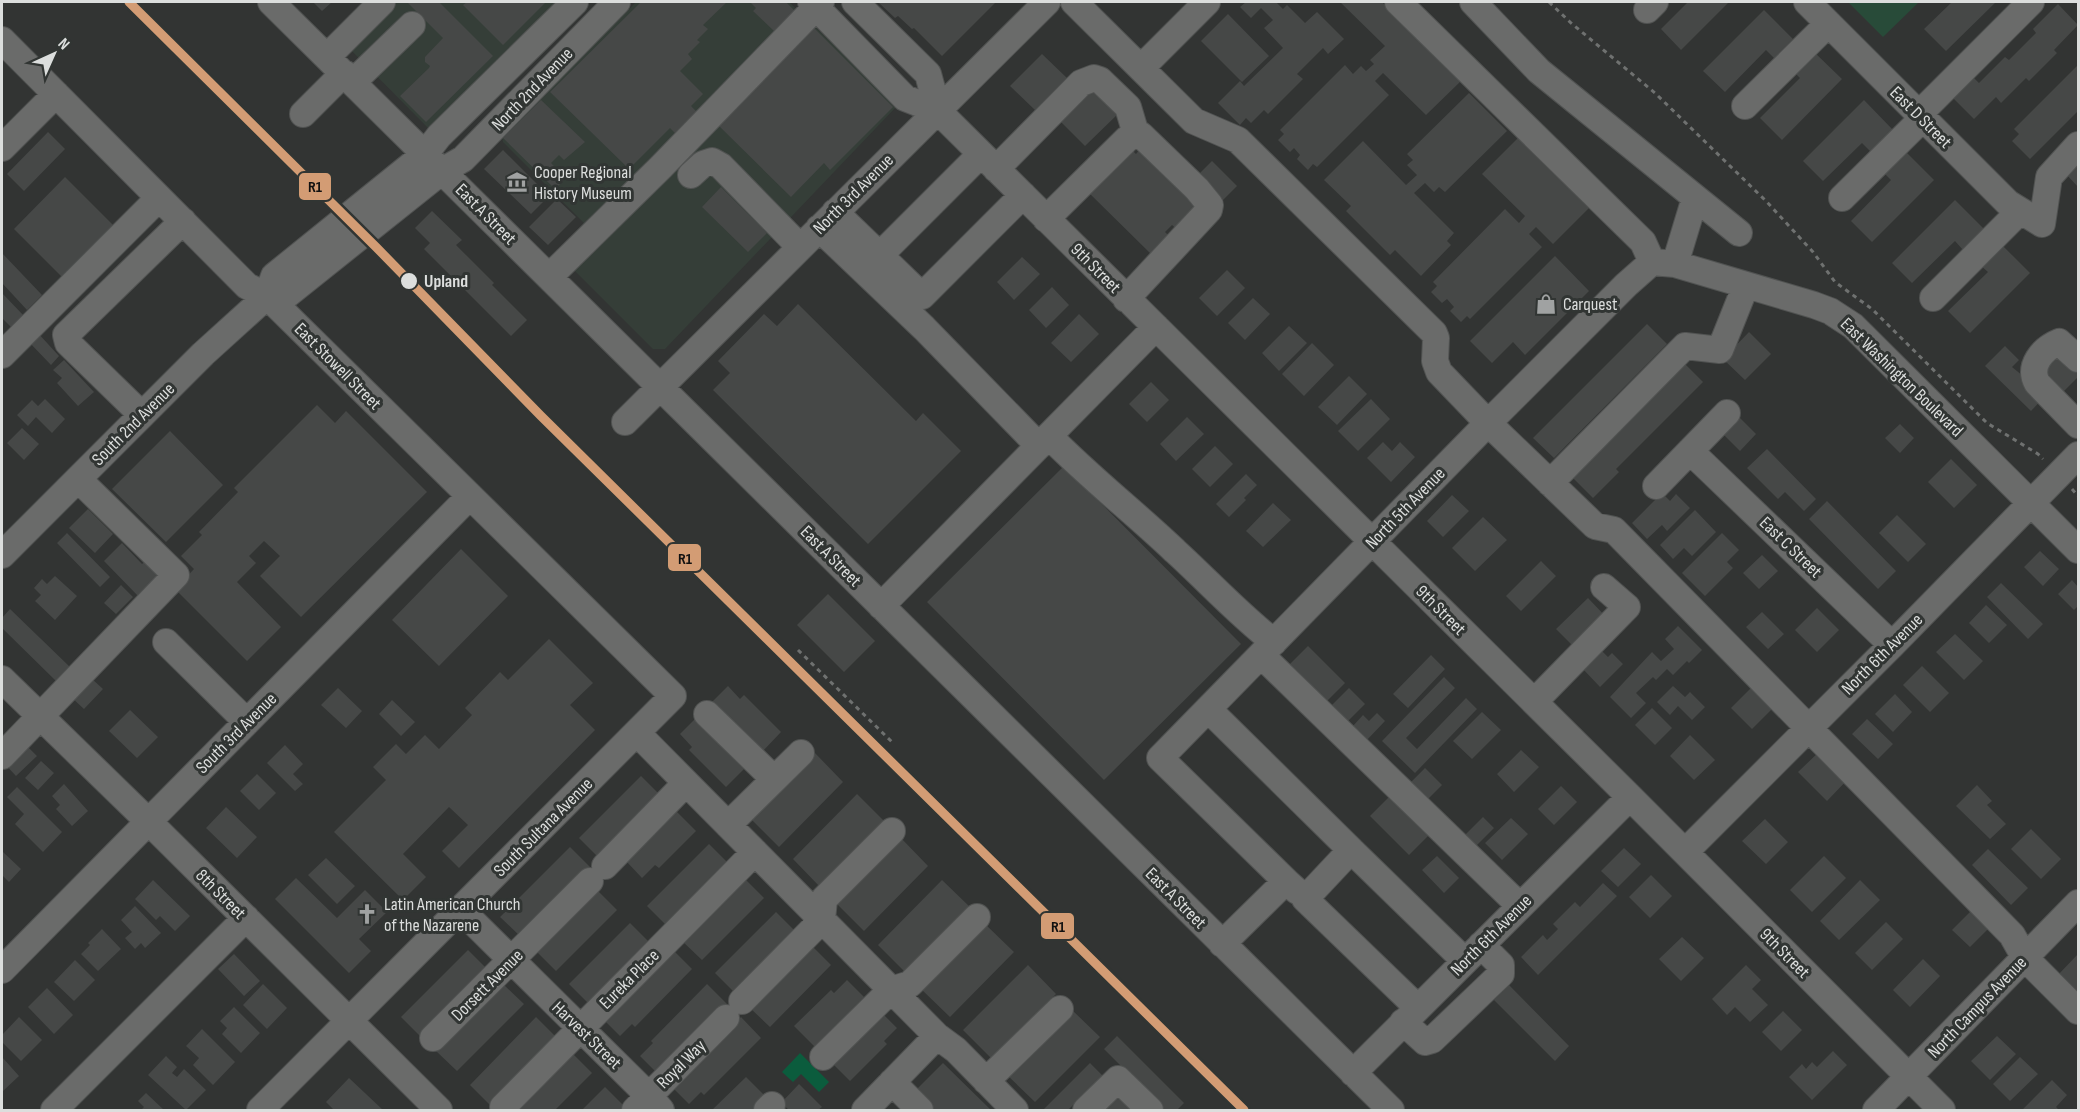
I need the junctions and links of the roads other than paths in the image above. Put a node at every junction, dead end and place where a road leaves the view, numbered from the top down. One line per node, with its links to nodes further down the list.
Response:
1 (272, 2): 18 (street, East A Street)
2 (382, 2): 18 (street)
3 (575, 2): 28 (street, North 2nd Avenue)
4 (617, 2): 28 (street, North 2nd Avenue)
5 (855, 2): 21 (street, 9th Street)
6 (1074, 2): 17 (street)
7 (1207, 2): 17 (street)
8 (1398, 2): 41 (street)
9 (1473, 2): 32 (street)
10 (1807, 2): 14 (street, East D Street)
11 (2031, 2): 23 (street)
12 (816, 3): 21 (street, 9th Street); 42 (street)
13 (1037, 5): 21 (street, North 3rd Avenue)
14 (1828, 24): 20 (street); 23 (street, East D Street)
15 (412, 25): 18 (street)
16 (2, 40): 19 (street, East Stowell Street)
17 (1141, 68): 54 (street)
18 (341, 71): 22 (street); 28 (street, East A Street)
19 (56, 94): 26 (street); 31 (street, East Stowell Street)
20 (1745, 106)
21 (938, 111): 27 (street, 9th Street); 36 (street, North 3rd Avenue)
22 (303, 114)
23 (1921, 116): 33 (street); 34 (street, East D Street)
24 (1136, 134): 27 (street); 35 (street); 45 (street)
25 (2079, 146): 34 (street)
26 (2, 148)
27 (988, 161): 30 (street, 9th Street); 40 (street)
28 (434, 163): 42 (street, East A Street); 44 (street, South 2nd Avenue)
29 (691, 175): 39 (street)
30 (1023, 195): 35 (street, 9th Street); 40 (street)
31 (159, 198): 37 (street, East Stowell Street); 48 (street)
32 (1695, 198): 38 (street); 41 (street)
33 (1842, 198)
34 (2031, 218): 46 (street)
35 (1046, 219): 45 (street, 9th Street)
36 (827, 220): 39 (street, North 3rd Avenue); 40 (street); 56 (street)
37 (183, 221): 44 (street, East Stowell Street); 52 (street)
38 (1739, 233)
39 (800, 247): 50 (street, North 3rd Avenue)
40 (879, 256)
41 (1664, 263): 43 (street, East Washington Boulevard); 54 (street, North 5th Avenue)
42 (549, 277): 50 (street, East A Street)
43 (1746, 285): 60 (street); 63 (street, East Washington Boulevard)
44 (267, 296): 52 (street, South 2nd Avenue); 62 (street, East Stowell Street)
45 (1126, 298): 47 (street, 9th Street)
46 (1932, 298)
47 (1156, 327): 56 (street); 64 (street, 9th Street)
48 (2, 355)
49 (2079, 358): 55 (street)
50 (660, 387): 53 (street, North 3rd Avenue); 68 (street, East A Street)
51 (1727, 413): 57 (street)
52 (142, 414): 59 (street, South 2nd Avenue)
53 (624, 422)
54 (1488, 423): 60 (street); 64 (street, North 5th Avenue)
55 (2079, 425)
56 (1044, 441): 68 (street); 71 (street)
57 (1690, 451): 61 (street); 70 (street, East C Street)
58 (2079, 455): 63 (street, North 6th Avenue)
59 (78, 479): 66 (street, South 2nd Avenue); 77 (street)
60 (1550, 483): 79 (street)
61 (1656, 486)
62 (470, 496): 73 (street, East Stowell Street); 78 (street, South 3rd Avenue)
63 (2031, 502): 65 (street, East Washington Boulevard); 70 (street, North 6th Avenue)
64 (1372, 541): 71 (street, North 5th Avenue); 74 (street, 9th Street)
65 (2079, 550)
66 (2, 555)
67 (1604, 587): 74 (street)
68 (881, 606): 100 (street, East A Street)
69 (166, 642): 78 (street)
70 (1892, 645): 79 (street, North 6th Avenue)
71 (1268, 648): 75 (street, North 5th Avenue); 95 (street)
72 (2, 679): 77 (street, 8th Street)
73 (673, 696): 80 (street, South Sultana Avenue)
74 (1533, 702): 85 (street, 9th Street)
75 (1208, 709): 89 (street); 92 (street, North 5th Avenue)
76 (707, 714): 83 (street)
77 (40, 717): 82 (street); 86 (street, 8th Street)
78 (248, 722): 86 (street, South 3rd Avenue)
79 (1809, 728): 91 (street, North 6th Avenue); 102 (street)
80 (637, 733): 84 (street); 96 (street, South Sultana Avenue)
81 (801, 753): 83 (street)
82 (2, 756)
83 (774, 780): 87 (street)
84 (686, 783): 87 (street); 103 (street, Dorsett Avenue)
85 (1630, 797): 91 (street, 9th Street); 95 (street, North 6th Avenue)
86 (148, 822): 98 (street, 8th Street); 104 (street, South 3rd Avenue)
87 (728, 825): 90 (street)
88 (892, 831): 99 (street)
89 (1351, 850): 93 (street); 101 (street)
90 (755, 852): 99 (street); 110 (street, Eureka Place)
91 (1685, 852): 115 (street, 9th Street)
92 (1286, 881): 93 (street); 100 (street)
93 (1305, 899): 108 (street)
94 (2079, 903): 102 (street, North Campus Avenue)
95 (1520, 906): 101 (street, North 6th Avenue)
96 (460, 909): 103 (street, Harvest Street); 109 (street, South Sultana Avenue)
97 (977, 917): 105 (street)
98 (246, 918): 109 (street, 8th Street); 120 (street)
99 (822, 920): 105 (street); 118 (street, Royal Way)
100 (1222, 944): 114 (street, East A Street)
101 (1473, 953): 108 (street, North 6th Avenue); 108 (street)
102 (2025, 958): 107 (street); 115 (street, North Campus Avenue)
103 (511, 961): 110 (street, Harvest Street); 112 (street, Dorsett Avenue)
104 (2, 970)
105 (891, 990): 111 (street); 113 (street)
106 (1059, 1009): 116 (street)
107 (2079, 1011)
108 (1411, 1015): 114 (street, North 6th Avenue)
109 (350, 1021): 121 (street, South Sultana Avenue); 122 (street, 8th Street)
110 (580, 1029): 118 (street, Harvest Street); 119 (street, Eureka Place)
111 (937, 1036): 116 (street); 117 (street)
112 (433, 1038)
113 (823, 1057)
114 (1353, 1073): 128 (street, East A Street)
115 (1909, 1077): 129 (street, North Campus Avenue); 130 (street, 9th Street)
116 (986, 1080): 125 (street)
117 (892, 1082): 123 (street); 124 (street)
118 (648, 1106)
119 (503, 1107)
120 (54, 1110)
121 (260, 1110)
122 (439, 1110)
123 (864, 1110)
124 (920, 1110)
125 (1015, 1110)
126 (1086, 1110): 127 (street)
127 (1150, 1110)
128 (1391, 1110)
129 (1876, 1110)
130 (1942, 1110)

